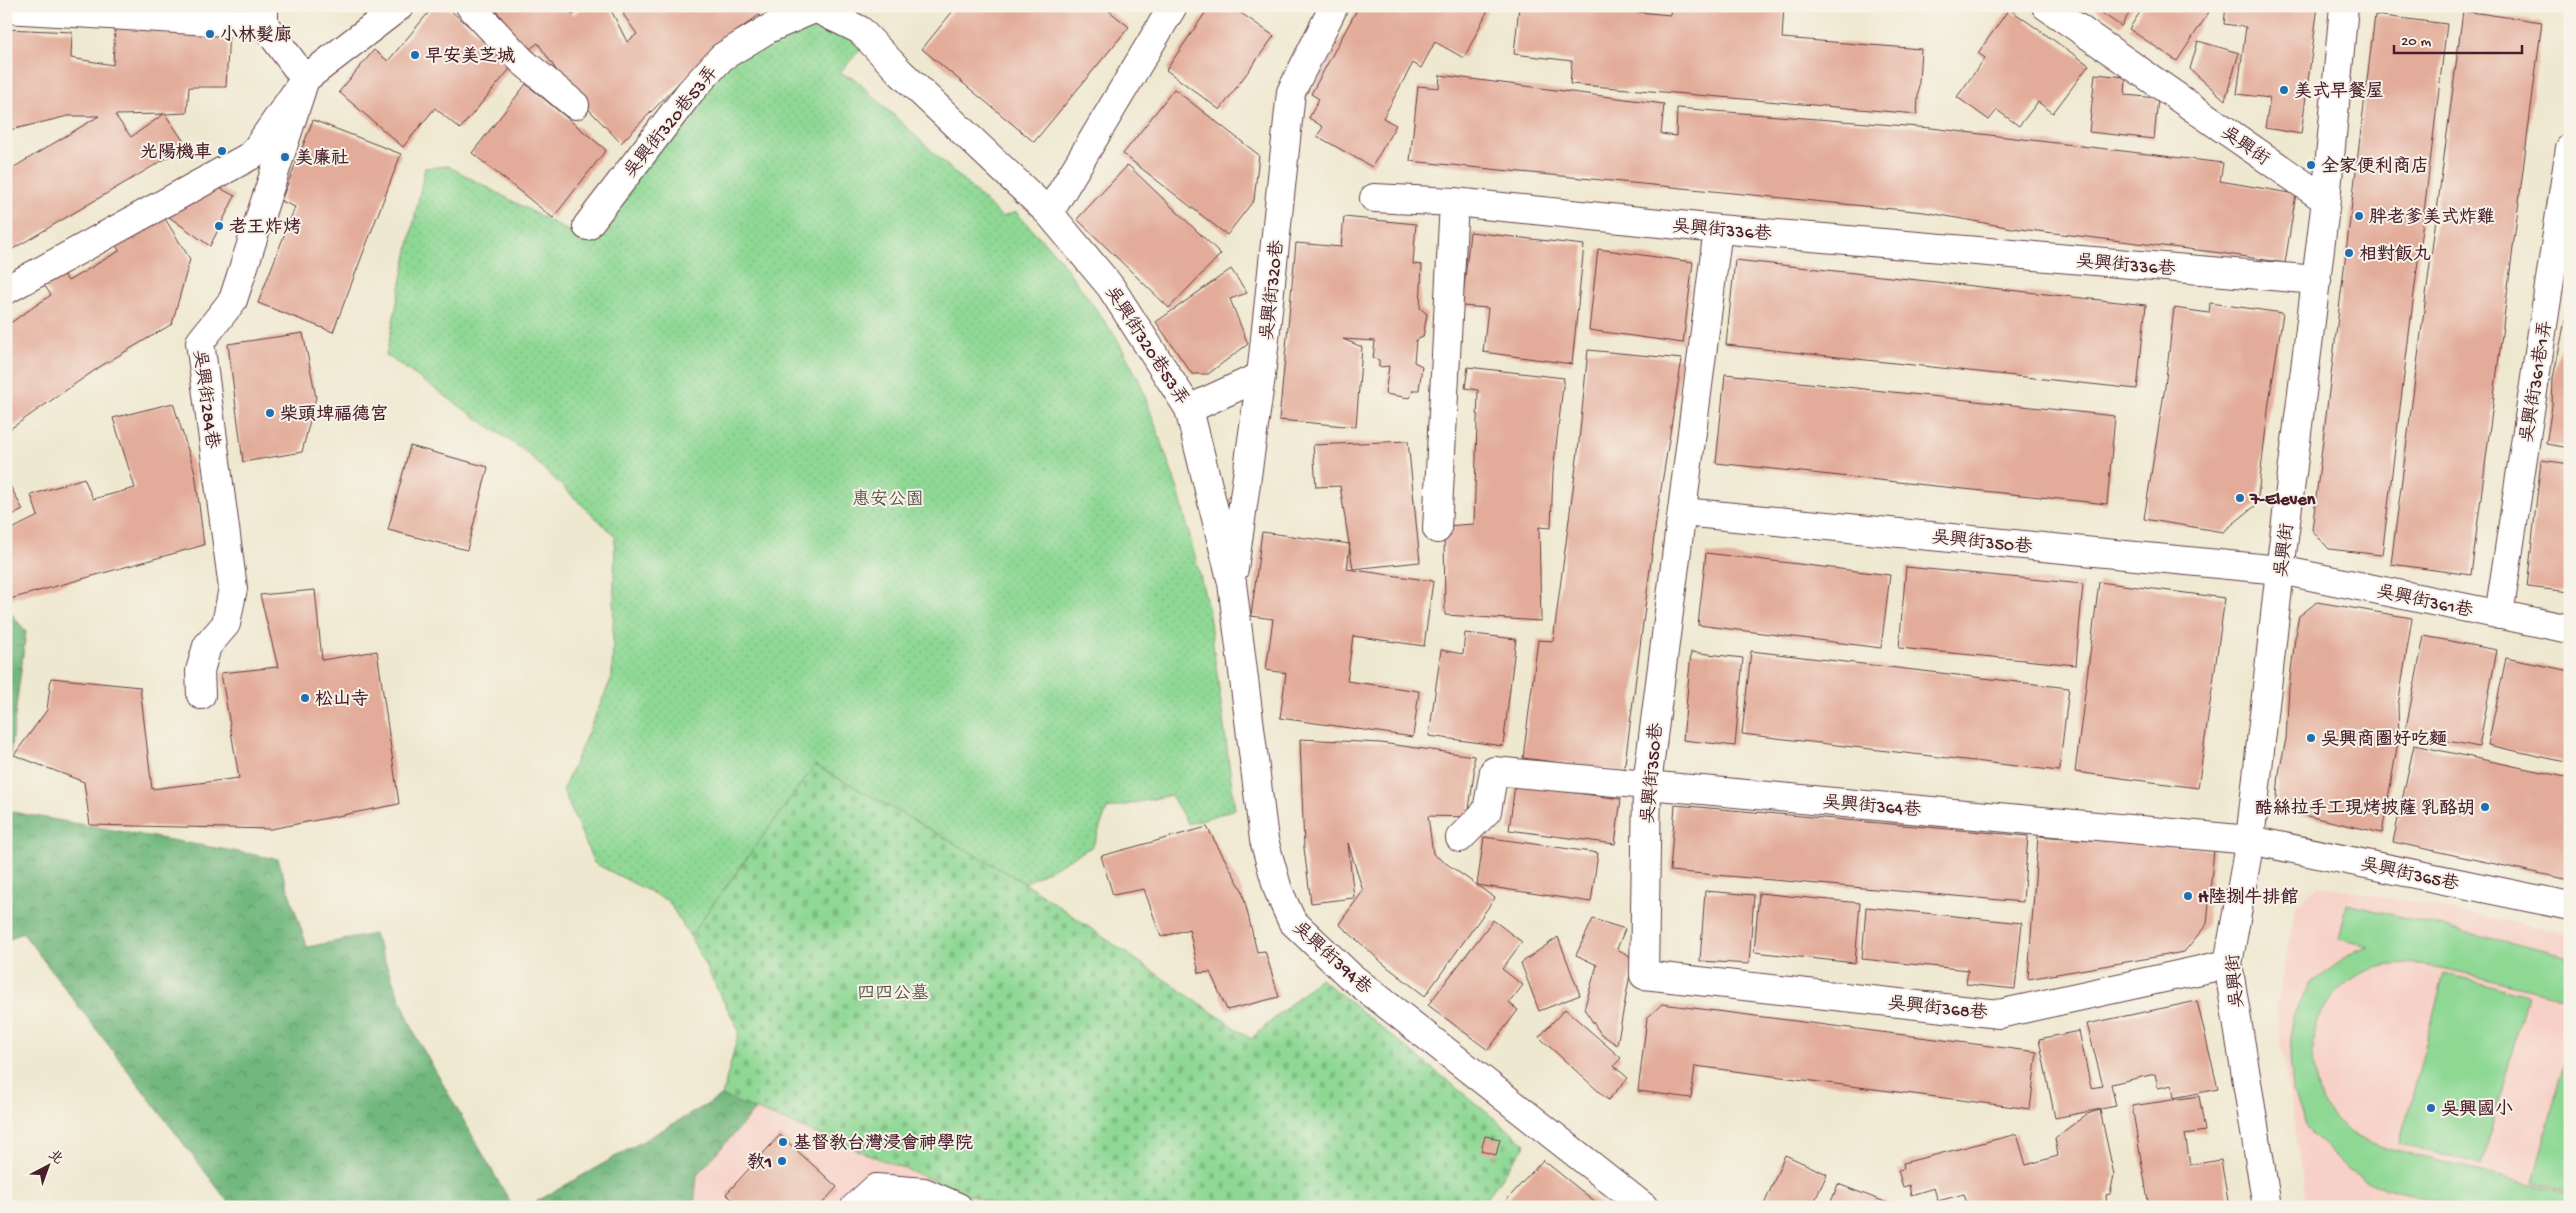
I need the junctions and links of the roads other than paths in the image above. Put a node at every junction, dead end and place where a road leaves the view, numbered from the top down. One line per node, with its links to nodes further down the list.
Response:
1 (400, 6): 11 (street)
2 (470, 6): 12 (street)
3 (821, 6): 18 (street, 吳興街320巷53弄)
4 (826, 6): 17 (street, 吳興街320巷53弄)
5 (1173, 6): 17 (street)
6 (1334, 6): 22 (street, 吳興街320巷)
7 (2046, 6): 15 (street, 吳興街)
8 (2344, 6): 15 (street)
9 (6, 9): 10 (street)
10 (264, 15): 11 (street)
11 (305, 79): 21 (street); 30 (street, 吳興街284巷)
12 (575, 104)
13 (2570, 148): 28 (street, 吳興街361巷1弄)
14 (1374, 198): 16 (street, 吳興街336巷)
15 (2326, 200): 20 (street, 吳興街)
16 (1454, 202): 19 (street, 吳興街336巷); 25 (street)
17 (1049, 213): 23 (street, 吳興街320巷53弄)
18 (587, 226)
19 (1718, 229): 20 (street, 吳興街336巷); 24 (street, 吳興街350巷)
20 (2317, 280): 26 (street, 吳興街)
21 (6, 290)
22 (1261, 376): 23 (street); 27 (street, 吳興街320巷)
23 (1189, 409): 27 (street, 吳興街320巷53弄)
24 (1684, 512): 26 (street, 吳興街350巷); 31 (street, 吳興街350巷)
25 (1437, 529)
26 (2280, 570): 28 (street, 吳興街361巷); 33 (street, 吳興街)
27 (1232, 583): 39 (street, 吳興街394巷)
28 (2499, 615): 29 (street, 吳興街361巷)
29 (2570, 629)
30 (201, 695)
31 (1647, 784): 32 (street, 吳興街364巷); 33 (street, 吳興街364巷); 36 (street, 吳興街350巷)
32 (1460, 838)
33 (2250, 840): 34 (street, 吳興街365巷); 35 (street, 吳興街)
34 (2570, 906)
35 (2228, 964): 36 (street, 吳興街368巷); 40 (street, 吳興街)
36 (1644, 975)
37 (855, 1207): 38 (street)
38 (958, 1207)
39 (1644, 1207)
40 (2267, 1207)

